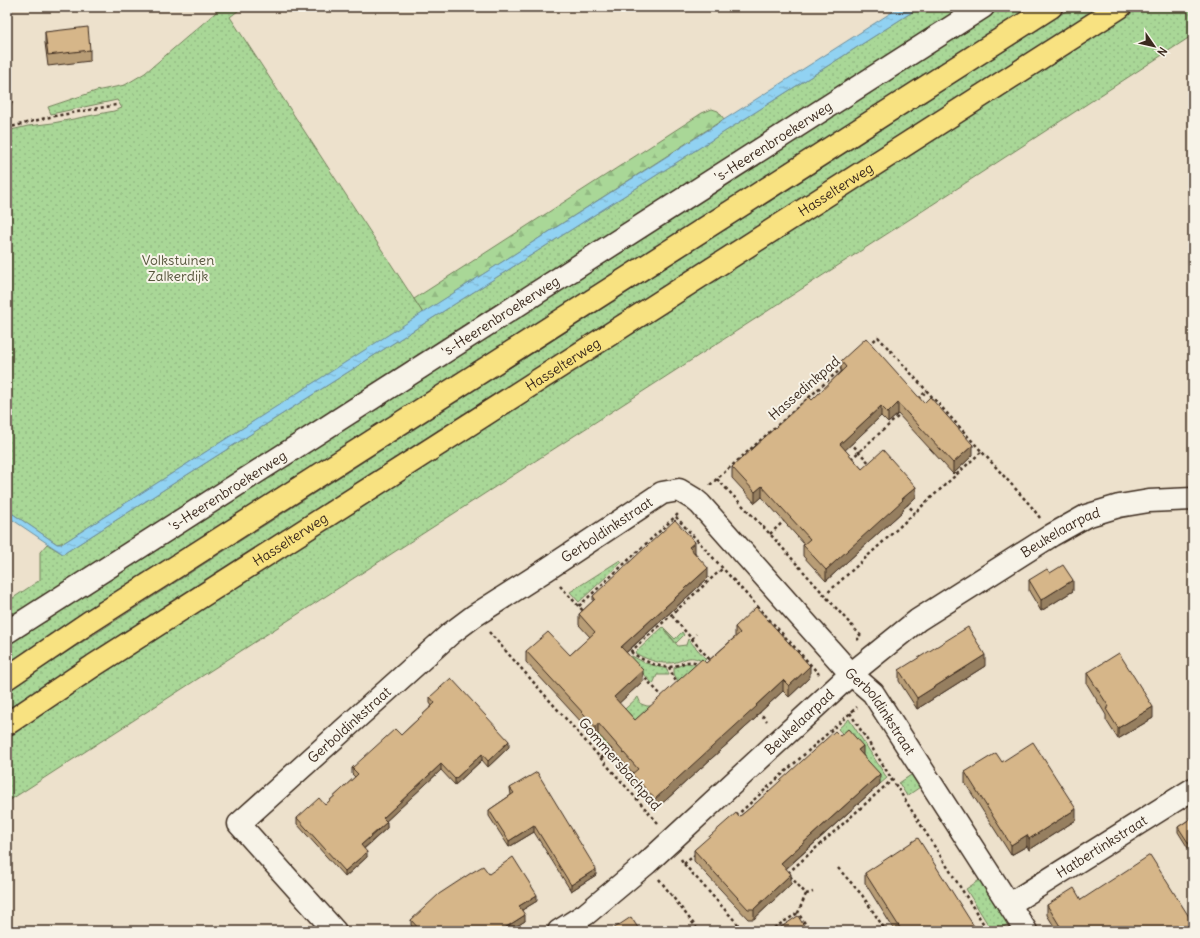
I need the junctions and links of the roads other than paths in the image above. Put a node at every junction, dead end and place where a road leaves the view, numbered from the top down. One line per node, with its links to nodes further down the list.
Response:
1 (983, 7): 5 (street, 's-Heerenbroekerweg)
2 (1051, 7): 7 (main road)
3 (1120, 7): 8 (main road, Hasselterweg)
4 (1193, 499): 6 (street, Beukelaarpad)
5 (13, 628)
6 (851, 674): 10 (street, Gerboldinkstraat); 11 (street, Gerboldinkstraat); 12 (street, Beukelaarpad)
7 (7, 678)
8 (7, 724)
9 (1193, 789): 10 (street, Hatbertinkstraat)
10 (1010, 904): 13 (street, Gerboldinkstraat)
11 (335, 931)
12 (559, 931)
13 (1026, 931)

